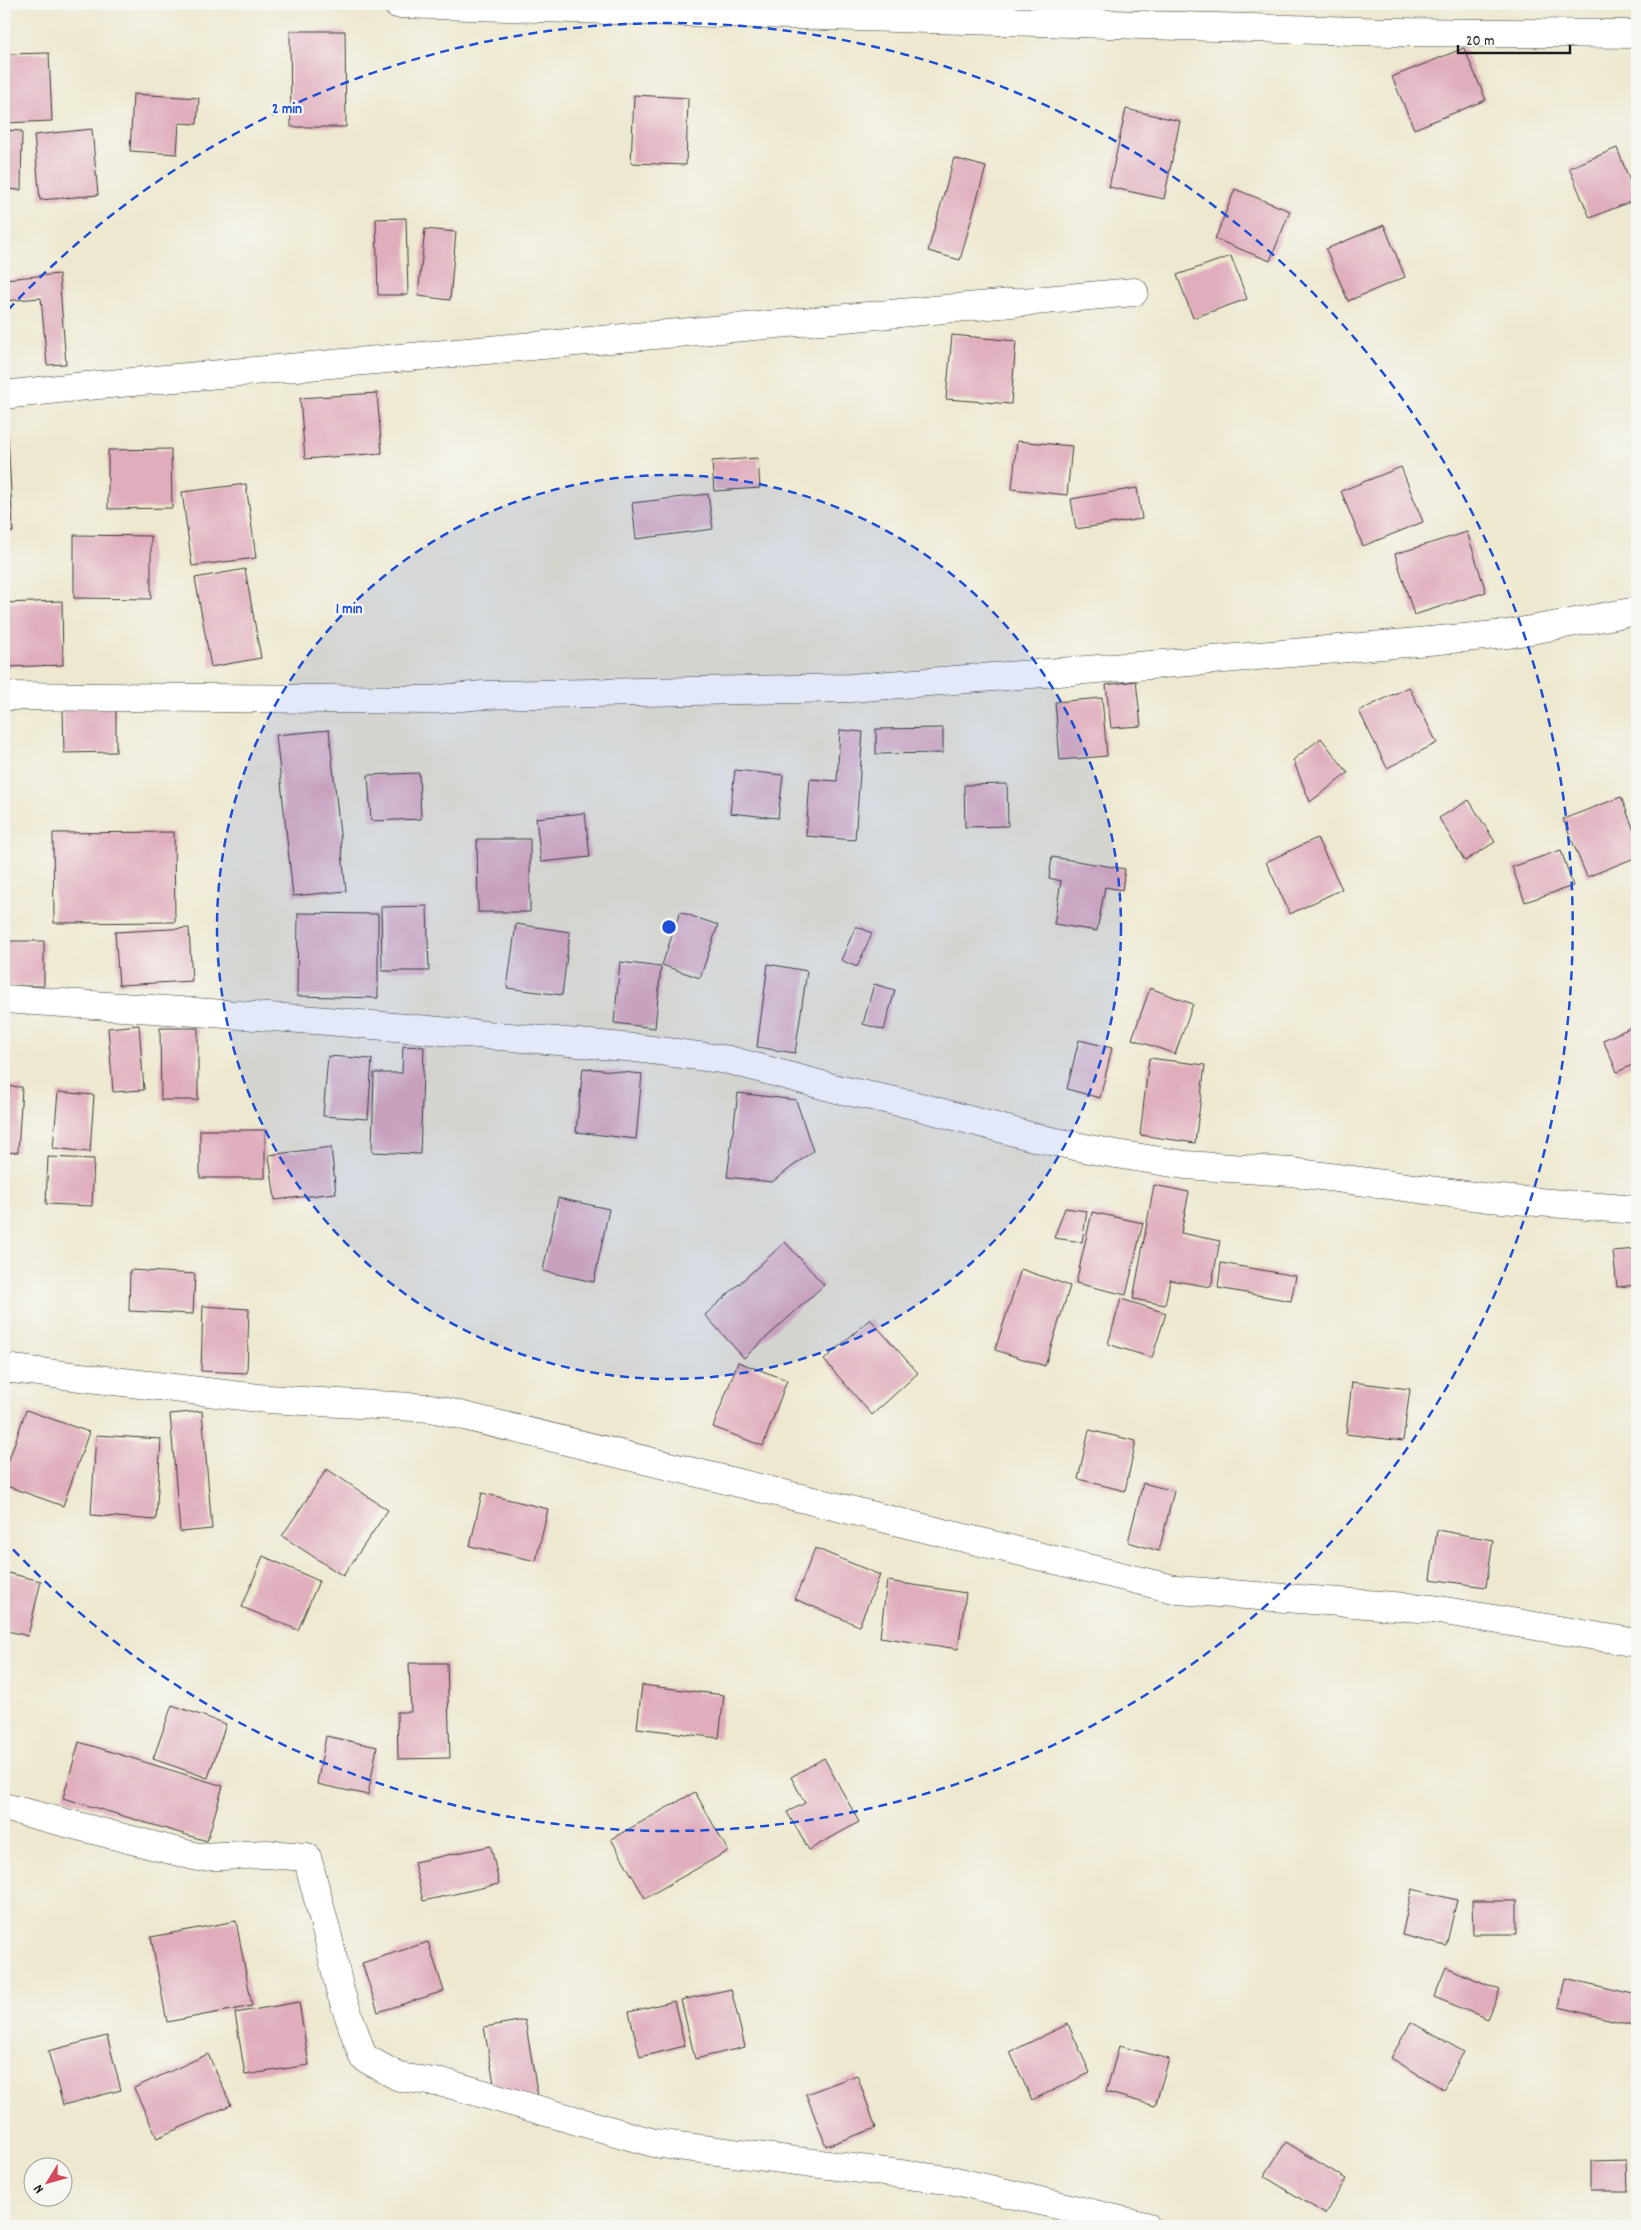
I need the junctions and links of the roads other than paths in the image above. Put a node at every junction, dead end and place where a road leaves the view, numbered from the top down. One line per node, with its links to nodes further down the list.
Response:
1 (396, 4): 2 (street)
2 (1637, 34)
3 (1134, 292): 4 (street)
4 (4, 395)
5 (1637, 610): 6 (street)
6 (4, 696)
7 (4, 999): 8 (street)
8 (1637, 1210)
9 (4, 1368): 10 (street)
10 (1637, 1643)
11 (4, 1807): 12 (street)
12 (1146, 2226)

